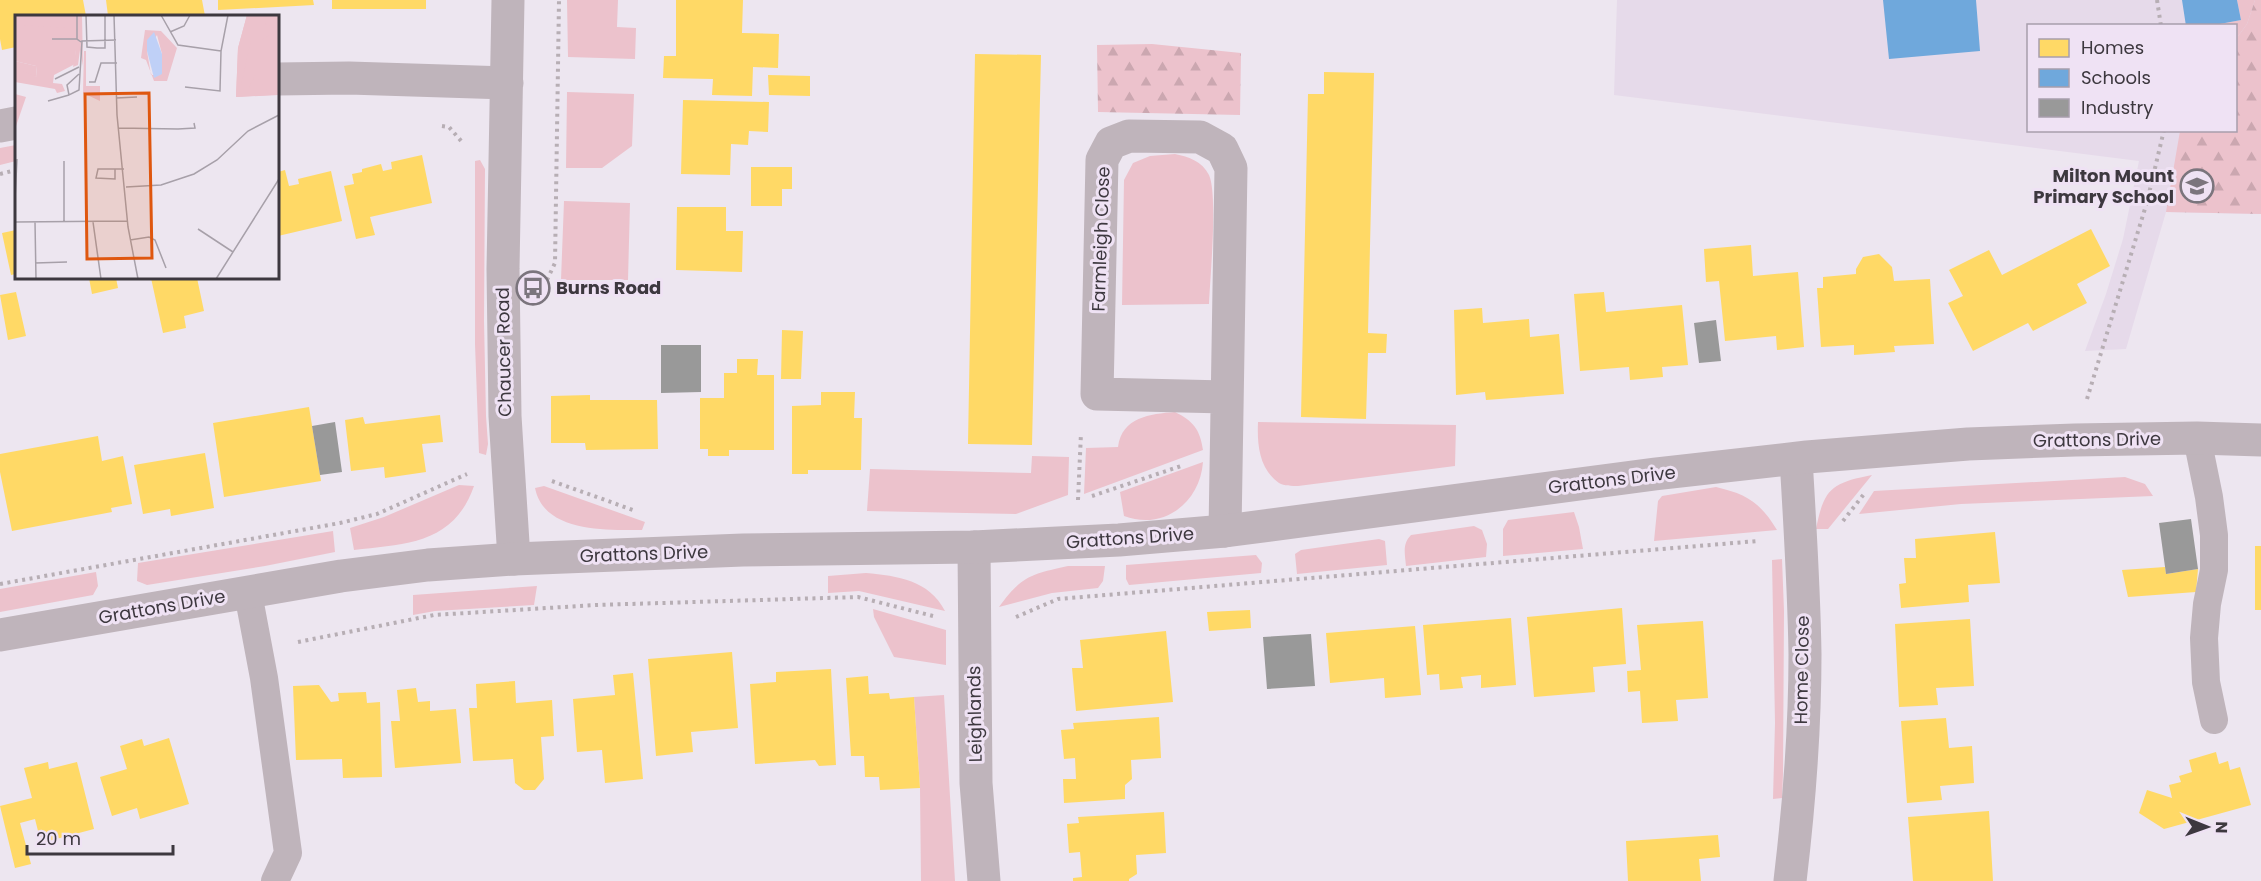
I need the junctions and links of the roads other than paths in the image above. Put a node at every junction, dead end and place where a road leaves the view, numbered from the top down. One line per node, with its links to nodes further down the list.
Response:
1 (508, 0): 3 (street, Chaucer Road)
2 (279, 79): 3 (street)
3 (507, 83): 12 (street, Chaucer Road)
4 (15, 123): 5 (street)
5 (0, 126)
6 (1226, 397): 6 (street, Farmleigh Close); 10 (street, Farmleigh Close)
7 (2197, 438): 8 (street, Grattons Drive); 9 (street, Grattons Drive); 15 (lane)
8 (2261, 440)
9 (1796, 459): 10 (street, Grattons Drive); 18 (street, Home Close)
10 (1225, 531): 11 (street, Grattons Drive)
11 (974, 547): 12 (street, Grattons Drive); 17 (street, Leighlands)
12 (514, 559): 13 (street, Grattons Drive)
13 (248, 593): 14 (street, Grattons Drive); 16 (lane)
14 (0, 635)
15 (2214, 720)
16 (275, 881)
17 (984, 881)
18 (1791, 881)

